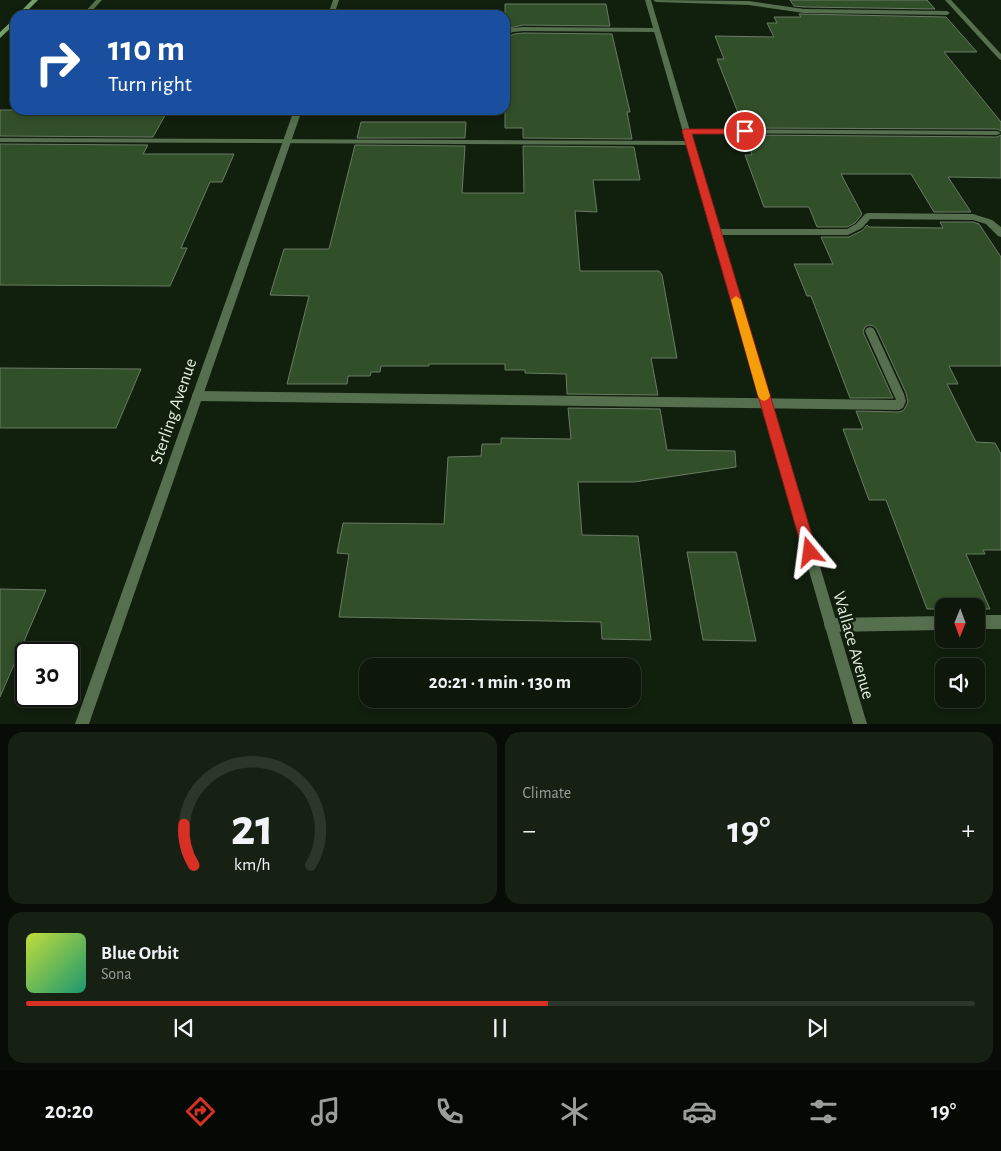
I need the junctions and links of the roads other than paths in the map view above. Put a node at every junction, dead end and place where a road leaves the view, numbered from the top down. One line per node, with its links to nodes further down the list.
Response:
1 (35, 0): 6 (street)
2 (99, 0): 7 (street)
3 (648, 0): 10 (street, Wallace Avenue)
4 (656, 0): 8 (street)
5 (948, 0): 13 (street)
6 (25, 10)
7 (90, 10)
8 (947, 13)
9 (10, 25): 12 (street)
10 (657, 30): 11 (street); 15 (street, Wallace Avenue)
11 (510, 31)
12 (0, 36)
13 (1001, 57)
14 (296, 115): 18 (street, Sterling Avenue)
15 (687, 131): 16 (street); 19 (street, Wallace Avenue)
16 (997, 133)
17 (0, 140): 18 (street)
18 (287, 141): 19 (street); 23 (street, Sterling Avenue)
19 (690, 143): 20 (street, Wallace Avenue)
20 (716, 232): 21 (street); 24 (street, Wallace Avenue)
21 (1001, 234)
22 (870, 331): 24 (street)
23 (197, 396): 24 (street); 29 (street, Sterling Avenue)
24 (766, 403): 28 (street, Wallace Avenue)
25 (985, 622): 26 (street)
26 (1001, 622)
27 (935, 623): 28 (street)
28 (831, 625): 30 (street, Wallace Avenue)
29 (82, 724)
30 (860, 724)

